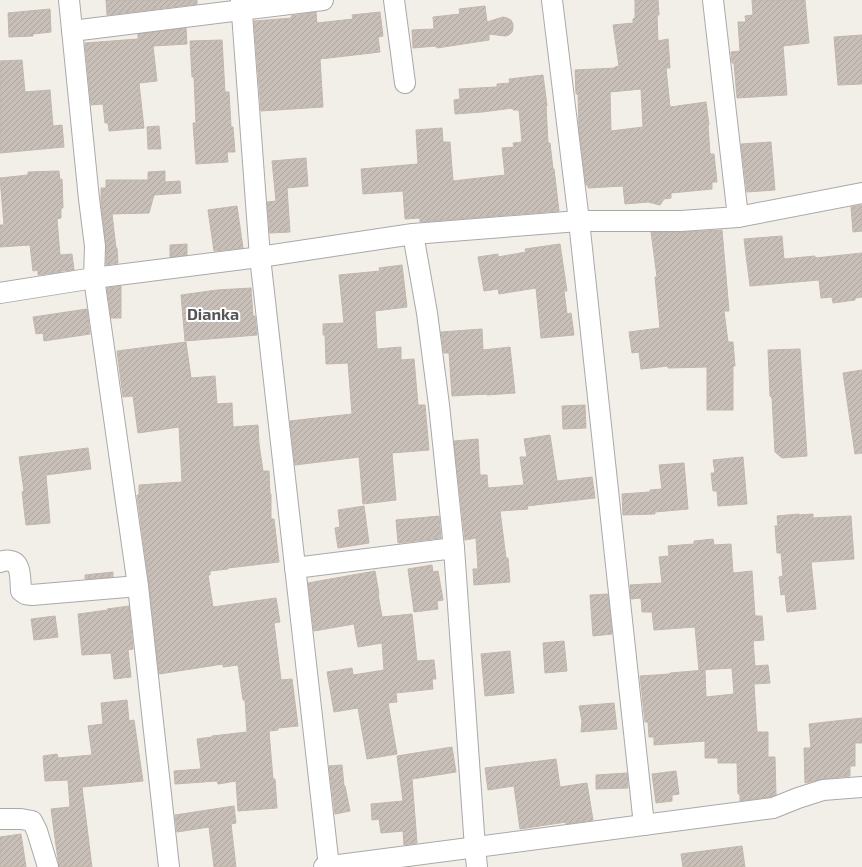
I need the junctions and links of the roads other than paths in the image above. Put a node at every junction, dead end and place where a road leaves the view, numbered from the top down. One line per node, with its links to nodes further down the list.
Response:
1 (69, 0): 7 (street)
2 (323, 0): 6 (street)
3 (394, 0): 8 (street)
4 (552, 0): 11 (street)
5 (713, 0): 10 (street)
6 (242, 5): 7 (street); 13 (street)
7 (72, 32): 14 (street)
8 (405, 83)
9 (862, 193): 10 (street)
10 (738, 216): 11 (street)
11 (579, 221): 12 (street); 22 (street)
12 (413, 234): 13 (street); 16 (street)
13 (260, 257): 14 (street); 18 (street)
14 (94, 278): 15 (street); 19 (street)
15 (0, 293)
16 (454, 548): 18 (street); 23 (street)
17 (0, 562): 19 (street)
18 (295, 568): 26 (street)
19 (138, 586): 25 (street)
20 (862, 787): 22 (street)
21 (0, 819): 24 (street)
22 (644, 825): 23 (street)
23 (476, 857): 26 (street)
24 (48, 867)
25 (169, 867)
26 (328, 867)

